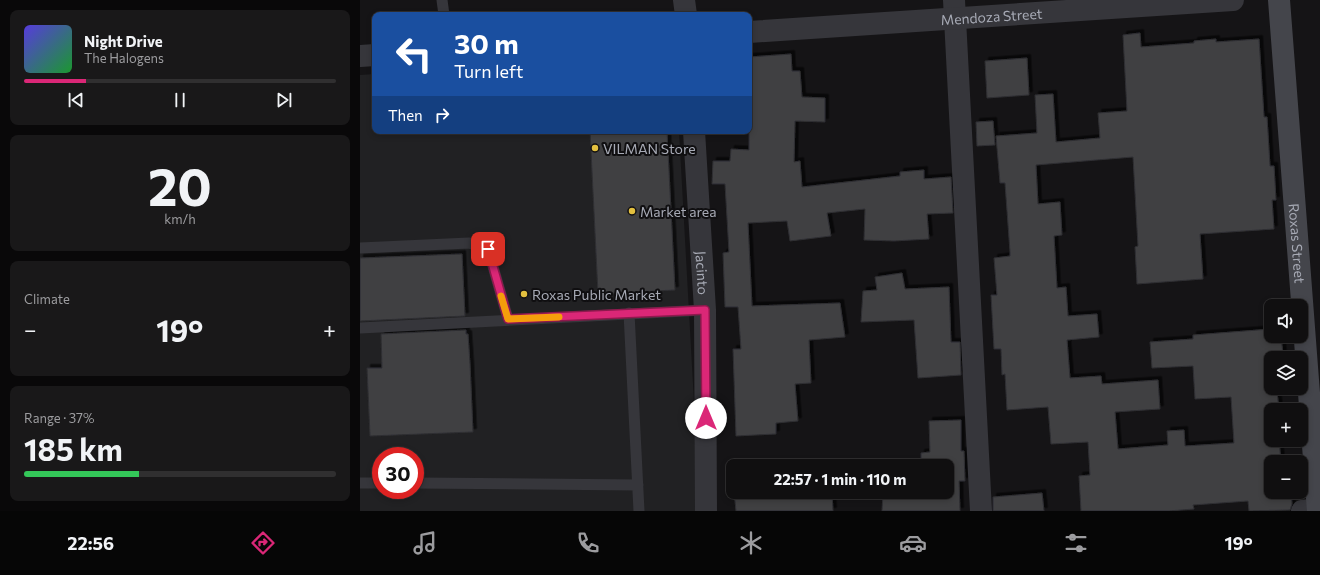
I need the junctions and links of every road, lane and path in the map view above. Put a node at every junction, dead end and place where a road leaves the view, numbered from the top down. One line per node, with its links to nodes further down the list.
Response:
1 (442, 0): 6 (lane)
2 (684, 0): 7 (street)
3 (1233, 0): 5 (street, Mendoza Street)
4 (1279, 0): 21 (main road, Roxas Street)
5 (955, 9): 8 (street, Mendoza Street); 24 (street)
6 (444, 12)
7 (686, 12)
8 (752, 32)
9 (372, 55): 10 (street)
10 (360, 56)
11 (694, 134): 13 (street, Jacinto)
12 (360, 248): 15 (lane)
13 (705, 310): 14 (lane); 23 (street, Jacinto)
14 (629, 313): 15 (lane); 20 (lane)
15 (508, 319): 16 (lane)
16 (360, 328)
17 (360, 483): 18 (lane)
18 (372, 483)
19 (424, 483): 20 (lane)
20 (638, 485): 22 (lane)
21 (1315, 510)
22 (639, 511)
23 (706, 511)
24 (981, 511)

